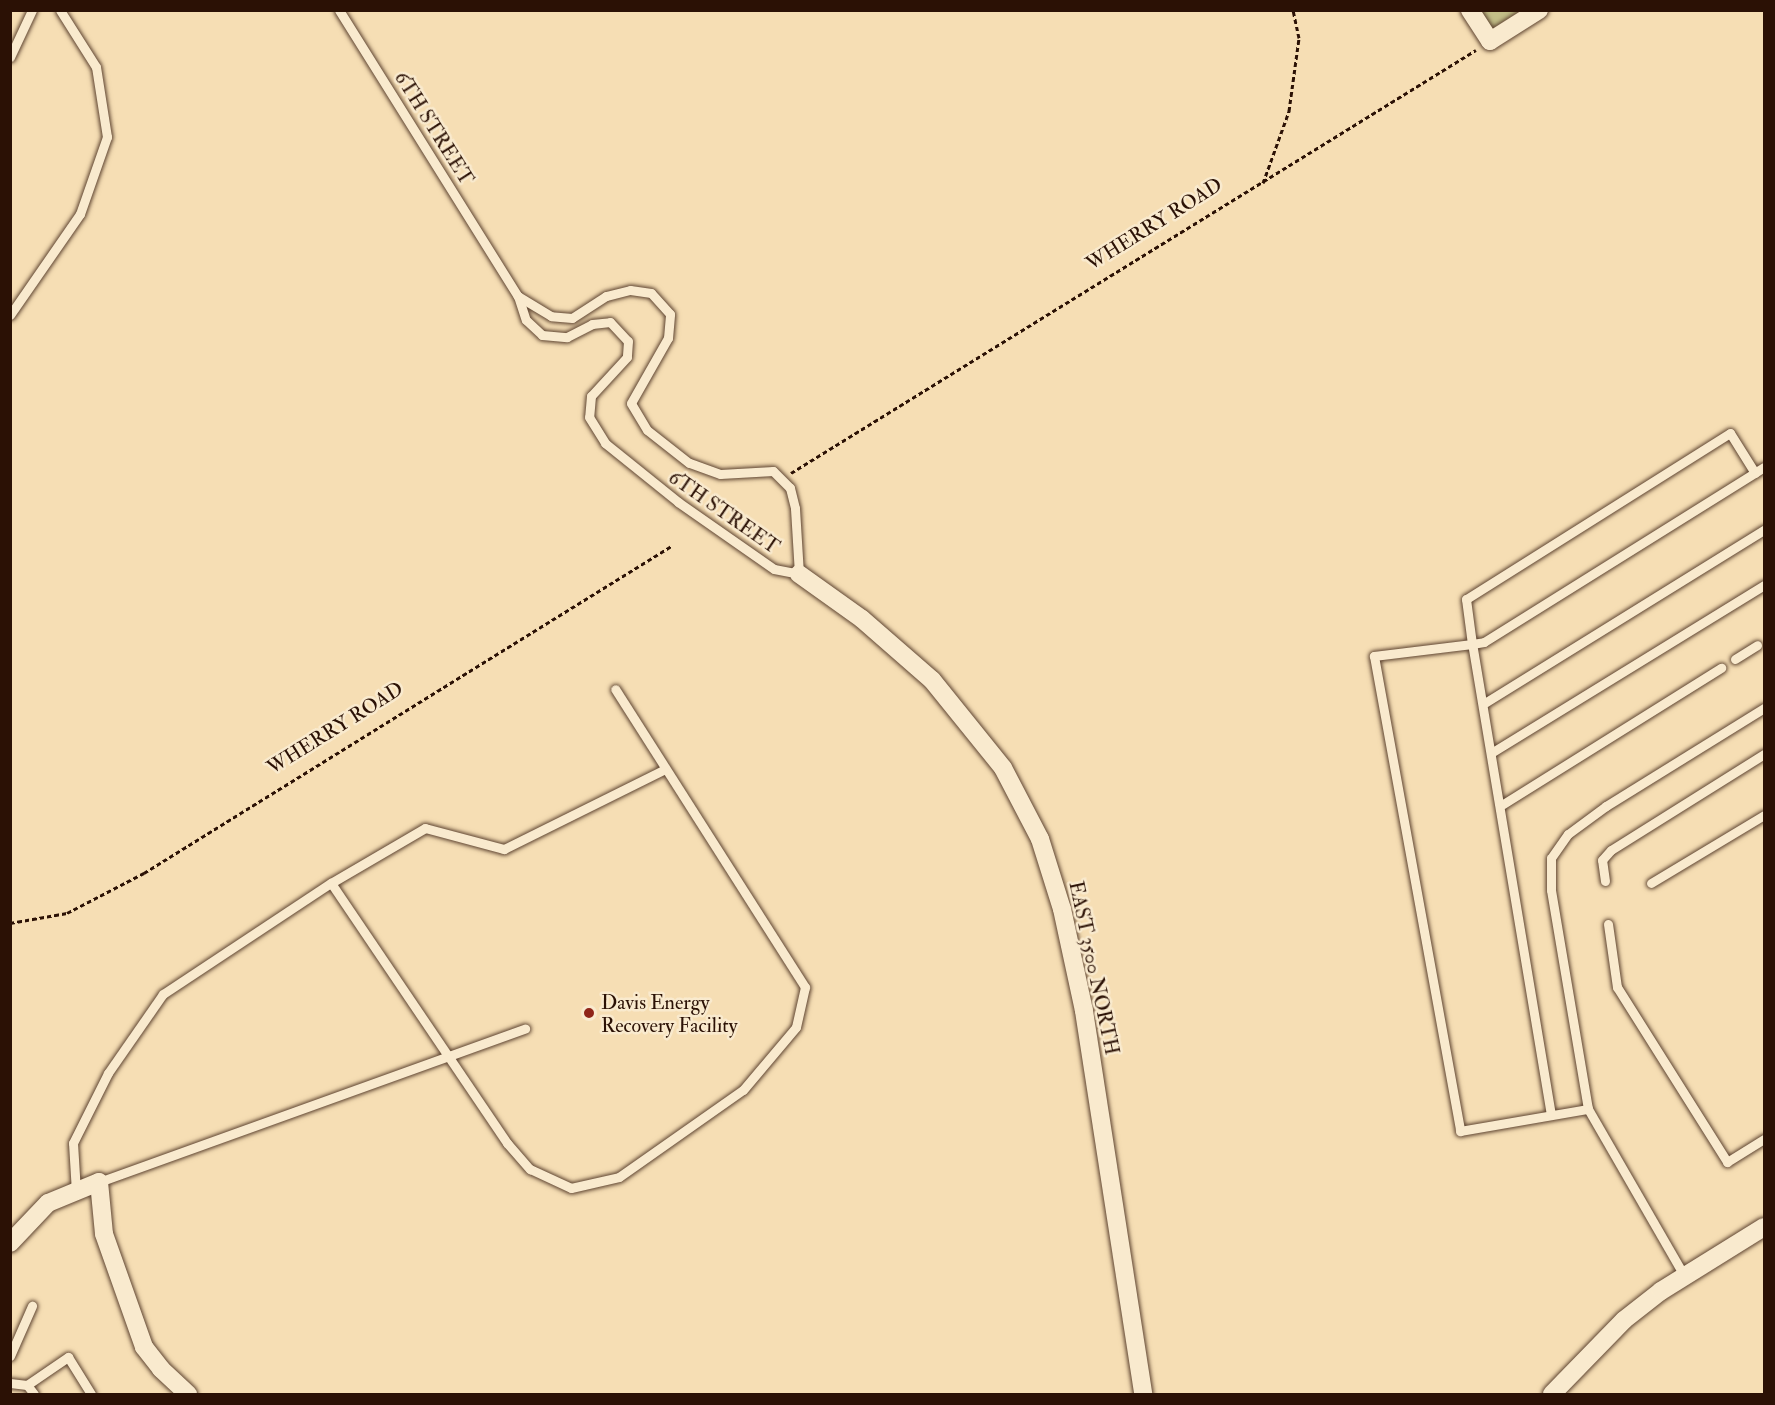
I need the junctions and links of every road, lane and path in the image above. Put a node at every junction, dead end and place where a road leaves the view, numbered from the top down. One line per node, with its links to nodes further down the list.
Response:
1 (32, 10): 8 (lane)
2 (60, 10): 11 (lane)
3 (339, 10): 10 (lane, 6TH STREET)
4 (1293, 10): 9 (path)
5 (1470, 10): 7 (street)
6 (1539, 10): 7 (street)
7 (1490, 41): 9 (path, WHERRY ROAD)
8 (10, 57)
9 (1263, 183): 13 (path, WHERRY ROAD)
10 (518, 296): 17 (lane, 6TH STREET); 17 (lane, 6TH STREET)
11 (10, 315)
12 (1764, 467): 14 (lane)
13 (791, 473)
14 (1755, 473): 19 (lane); 19 (lane)
15 (1764, 530): 24 (lane)
16 (674, 545): 34 (path, WHERRY ROAD)
17 (799, 574): 53 (street, EAST 3500 NORTH)
18 (1764, 585): 26 (lane)
19 (1472, 644): 24 (lane); 39 (lane)
20 (1757, 645): 21 (lane)
21 (1735, 659)
22 (1721, 668): 29 (lane)
23 (615, 689): 28 (lane)
24 (1483, 704): 26 (lane)
25 (1764, 708): 38 (lane)
26 (1491, 753): 29 (lane)
27 (1764, 754): 31 (lane)
28 (665, 769): 32 (lane); 37 (lane)
29 (1500, 806): 39 (lane)
30 (1764, 815): 33 (lane)
31 (1605, 881)
32 (331, 883): 37 (lane); 42 (lane)
33 (1651, 883)
34 (10, 923)
35 (1608, 924): 40 (lane)
36 (525, 1029): 37 (lane)
37 (450, 1058): 41 (lane)
38 (1588, 1109): 39 (lane); 45 (lane)
39 (1551, 1115)
40 (1764, 1139)
41 (99, 1182): 42 (street); 52 (street)
42 (76, 1192): 44 (street)
43 (1764, 1227): 45 (street)
44 (10, 1244)
45 (1685, 1277): 54 (street)
46 (32, 1306): 47 (lane)
47 (10, 1356)
48 (10, 1383): 49 (lane)
49 (27, 1384): 50 (lane); 51 (lane)
50 (34, 1395)
51 (91, 1395)
52 (188, 1395)
53 (1143, 1395)
54 (1552, 1395)

